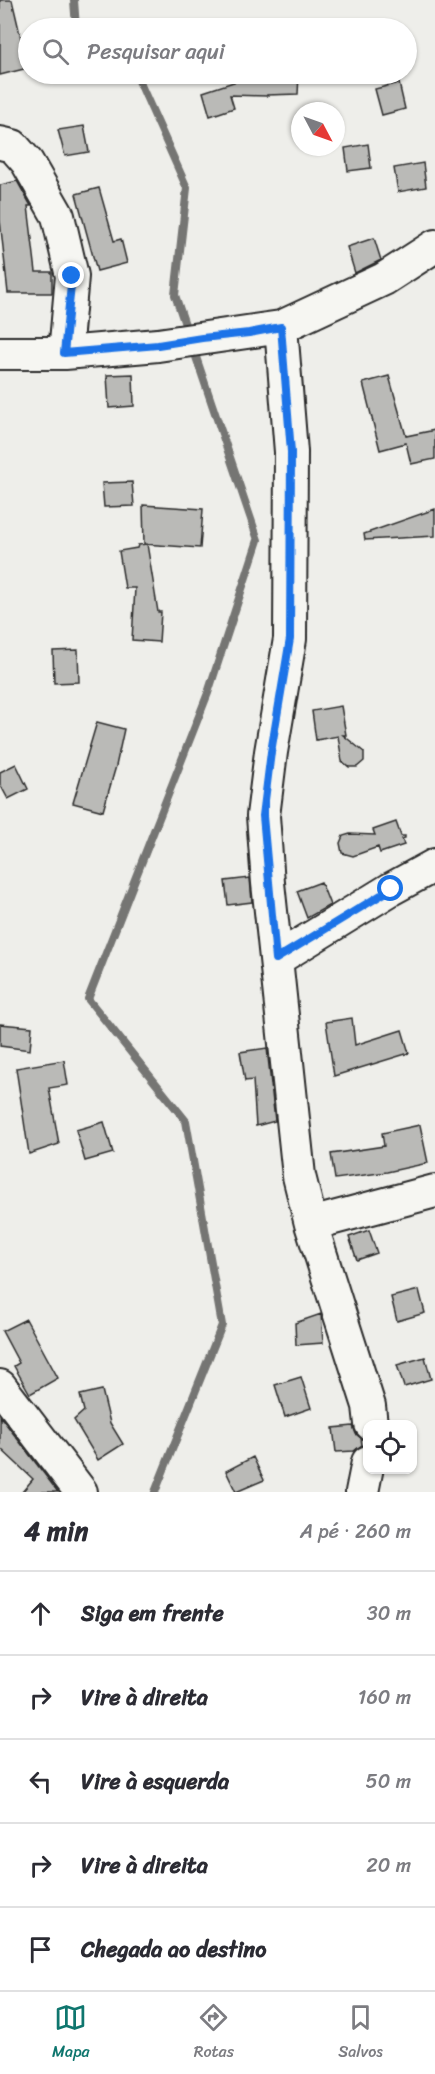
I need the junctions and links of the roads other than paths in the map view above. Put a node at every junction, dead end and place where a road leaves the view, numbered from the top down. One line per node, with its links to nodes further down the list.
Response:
1 (0, 143): 5 (street)
2 (435, 246): 3 (street)
3 (281, 327): 5 (street); 7 (street)
4 (0, 353): 5 (street)
5 (64, 353)
6 (435, 865): 7 (street)
7 (276, 959): 9 (street)
8 (435, 1191): 9 (street)
9 (311, 1224): 11 (street)
10 (0, 1386): 13 (street)
11 (370, 1420)
12 (366, 1474): 14 (street)
13 (81, 1492)
14 (362, 1492)

